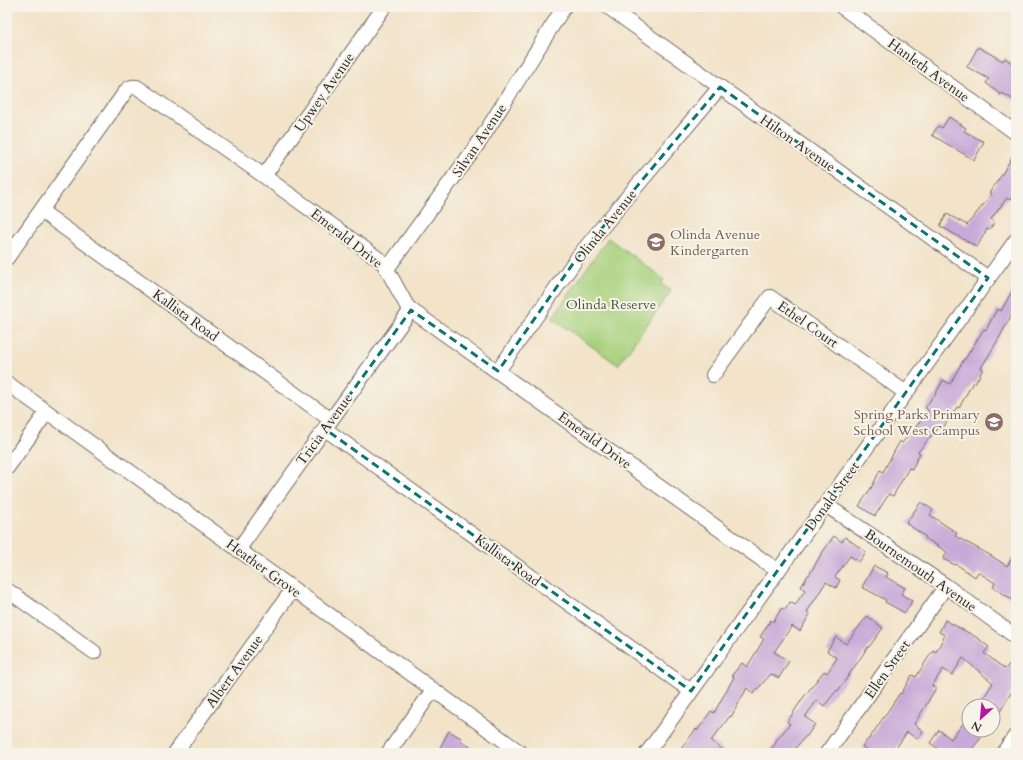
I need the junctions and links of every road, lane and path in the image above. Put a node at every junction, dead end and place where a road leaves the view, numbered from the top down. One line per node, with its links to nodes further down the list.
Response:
1 (383, 7): 7 (street, Upwey Avenue)
2 (564, 7): 11 (street, Silvan Avenue)
3 (608, 7): 5 (street, Hilton Avenue)
4 (842, 7): 6 (street, Hanleth Avenue)
5 (720, 87): 12 (street, Hilton Avenue); 14 (street, Olinda Avenue)
6 (1016, 133)
7 (264, 176): 8 (street, Emerald Drive); 11 (street, Emerald Drive)
8 (41, 211): 10 (street, Emerald Drive); 19 (street, Kallista Road)
9 (1016, 240): 12 (street, Donald Street)
10 (7, 258)
11 (387, 269): 13 (street, Emerald Drive)
12 (988, 278): 17 (street, Donald Street)
13 (411, 310): 14 (street, Emerald Drive); 19 (street, Tricia Avenue)
14 (498, 371): 23 (street, Emerald Drive)
15 (713, 375): 17 (street, Ethel Court)
16 (7, 384): 18 (street, Heather Grove)
17 (906, 393): 21 (street, Donald Street)
18 (47, 412): 20 (street); 22 (street, Heather Grove)
19 (328, 424): 22 (street, Tricia Avenue); 30 (street, Kallista Road)
20 (7, 468)
21 (826, 504): 23 (street, Donald Street); 24 (street, Bournemouth Avenue)
22 (238, 550): 25 (street, Heather Grove)
23 (778, 571): 30 (street, Donald Street)
24 (946, 586): 27 (street, Bournemouth Avenue); 36 (street, Ellen Street)
25 (293, 589): 29 (street, Heather Grove); 32 (street, Albert Avenue)
26 (7, 590): 28 (street)
27 (1016, 636)
28 (94, 652)
29 (433, 690): 33 (street); 34 (street, Heather Grove)
30 (691, 692): 35 (street, Donald Street)
31 (1016, 735): 37 (street)
32 (175, 753)
33 (388, 753)
34 (521, 753)
35 (647, 753)
36 (827, 753)
37 (1003, 753)

